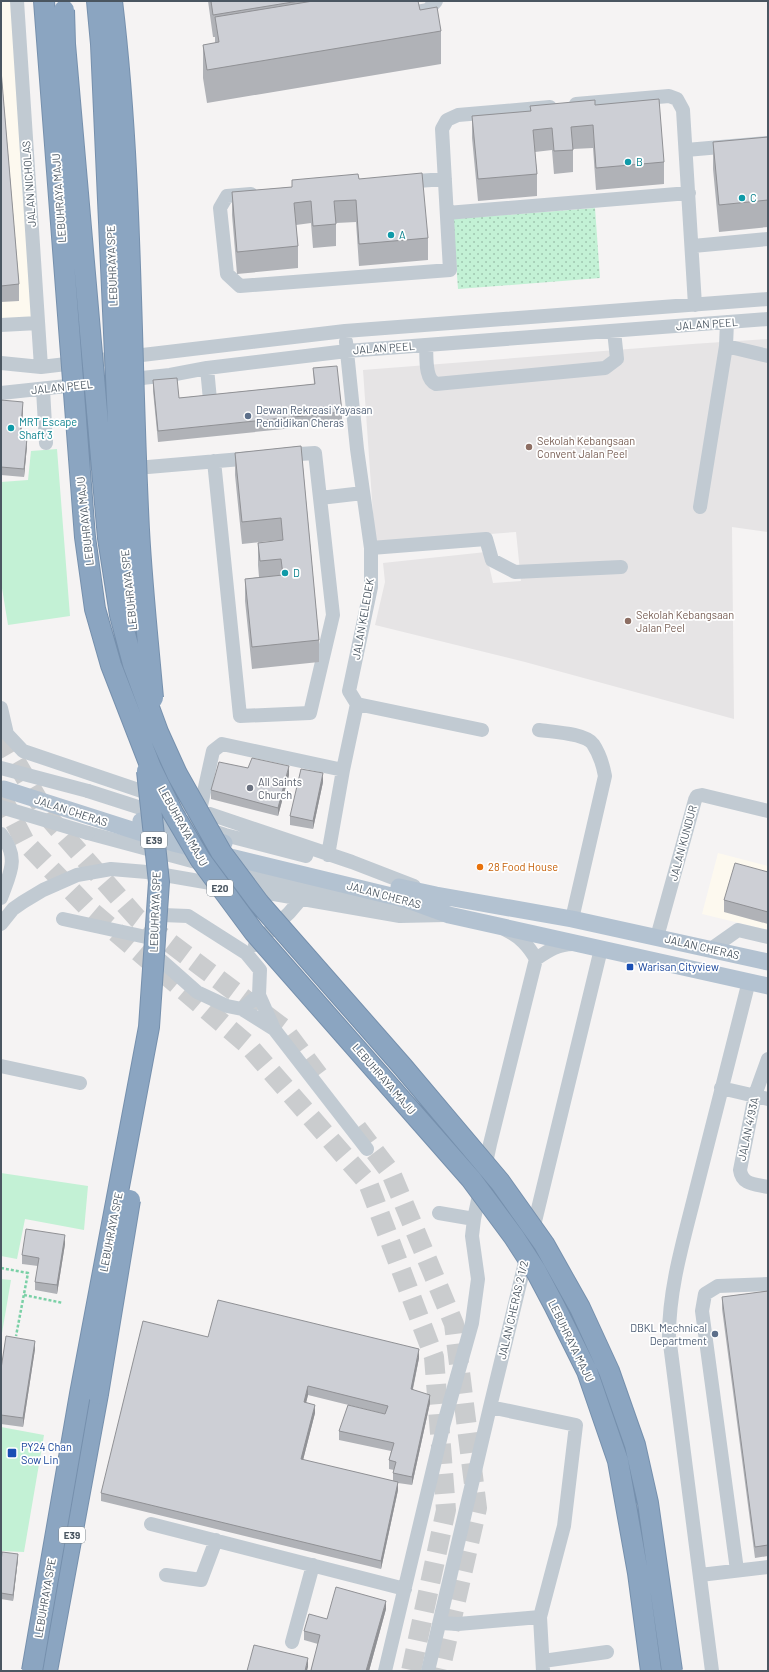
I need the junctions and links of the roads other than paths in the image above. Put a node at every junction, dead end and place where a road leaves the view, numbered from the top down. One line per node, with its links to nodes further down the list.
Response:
1 (17, 1): 21 (street, JALAN NICHOLAS)
2 (44, 1): 109 (highway, LEBUHRAYA MAJU / E20, bridge)
3 (64, 1): 110 (highway, LEBUHRAYA MAJU / E20, bridge)
4 (96, 1): 105 (highway, LEBUHRAYA SPE / E39, bridge)
5 (112, 1): 106 (highway, LEBUHRAYA SPE / E39, bridge)
6 (436, 1): 7 (street)
7 (402, 15)
8 (768, 143): 9 (street)
9 (686, 150): 10 (street); 13 (street)
10 (445, 179): 11 (street); 14 (street)
11 (390, 183)
12 (266, 193): 14 (street)
13 (689, 193): 14 (street); 16 (street)
14 (447, 214)
15 (768, 239): 16 (street)
16 (693, 246): 18 (street)
17 (768, 299): 18 (street, JALAN PEEL)
18 (695, 305): 23 (street, JALAN PEEL)
19 (768, 320): 20 (street, JALAN PEEL)
20 (727, 322): 24 (street, JALAN PEEL); 26 (street)
21 (38, 323): 22 (street); 31 (street, JALAN NICHOLAS)
22 (1, 325)
23 (346, 331): 27 (street, JALAN KELEDEK); 28 (street, JALAN PEEL)
24 (614, 331): 25 (street, JALAN PEEL); 25 (street)
25 (426, 345): 27 (street, JALAN PEEL)
26 (726, 346): 29 (street); 44 (street)
27 (347, 351): 32 (street, JALAN PEEL); 42 (street, JALAN KELEDEK)
28 (168, 352): 31 (street, JALAN PEEL); 33 (street)
29 (768, 356)
30 (1, 363): 31 (street, JALAN PEEL)
31 (41, 367)
32 (207, 368): 33 (street, JALAN PEEL); 37 (street)
33 (170, 375): 34 (street, JALAN PEEL)
34 (43, 389): 35 (street, JALAN PEEL); 39 (street)
35 (1, 393)
36 (225, 399): 37 (street)
37 (210, 400): 38 (street)
38 (196, 402)
39 (46, 443)
40 (214, 461): 41 (street); 43 (street); 43 (street)
41 (148, 467)
42 (363, 493): 43 (street); 45 (street, JALAN KELEDEK)
43 (320, 498)
44 (700, 507)
45 (371, 548): 46 (street); 47 (street, JALAN KELEDEK)
46 (621, 567)
47 (357, 704): 49 (street); 52 (street)
48 (1, 708): 55 (street)
49 (482, 730)
50 (539, 730): 64 (street)
51 (1, 768): 59 (street, bridge)
52 (343, 770): 55 (street); 58 (street)
53 (3, 789): 59 (main road, JALAN CHERAS); 62 (main road, JALAN CHERAS)
54 (1, 808): 62 (street, bridge)
55 (200, 810): 58 (street)
56 (768, 811): 68 (street, JALAN KUNDUR)
57 (1, 834): 60 (street)
58 (328, 855): 59 (street)
59 (436, 895): 64 (main road, JALAN CHERAS)
60 (1, 898)
61 (301, 899): 62 (street); 65 (street); 73 (street)
62 (449, 915): 66 (main road, JALAN CHERAS)
63 (63, 919): 67 (street)
64 (572, 919): 68 (main road, JALAN CHERAS)
65 (1, 924)
66 (501, 927): 70 (main road, JALAN CHERAS); 74 (street)
67 (146, 937): 73 (street); 79 (street)
68 (657, 937): 72 (main road, JALAN CHERAS)
69 (768, 937): 72 (street)
70 (575, 944): 71 (main road, JALAN CHERAS); 74 (street)
71 (601, 949): 76 (main road, JALAN CHERAS); 91 (street, JALAN CHERAS 2 1/2)
72 (712, 950): 75 (main road, JALAN CHERAS)
73 (246, 953): 78 (street)
74 (536, 959): 89 (street)
75 (768, 962)
76 (749, 982): 77 (main road, JALAN CHERAS); 84 (street)
77 (768, 986)
78 (259, 996): 79 (street); 80 (street)
79 (242, 1009): 80 (street)
80 (274, 1029): 86 (street)
81 (768, 1059): 85 (street, JALAN 4/93A)
82 (1, 1066): 83 (street)
83 (80, 1083)
84 (721, 1088): 85 (street); 98 (street)
85 (761, 1097): 87 (street, JALAN 4/93A)
86 (367, 1149)
87 (768, 1187)
88 (439, 1213): 89 (street)
89 (474, 1219): 99 (street)
90 (768, 1284): 96 (street)
91 (490, 1407): 100 (street); 101 (street, JALAN CHERAS 2 1/2)
92 (151, 1524): 93 (street)
93 (216, 1540): 94 (street); 97 (street)
94 (313, 1565): 99 (street); 102 (street)
95 (768, 1567): 96 (street)
96 (737, 1570): 98 (street)
97 (166, 1575)
98 (700, 1575): 111 (street)
99 (405, 1589): 107 (street)
100 (540, 1617): 101 (street); 104 (street)
101 (440, 1623): 108 (street, JALAN CHERAS 2 1/2)
102 (292, 1642)
103 (607, 1652): 104 (street)
104 (543, 1666)
105 (32, 1671)
106 (46, 1671)
107 (385, 1671)
108 (428, 1671)
109 (651, 1671)
110 (672, 1671)
111 (712, 1671)

